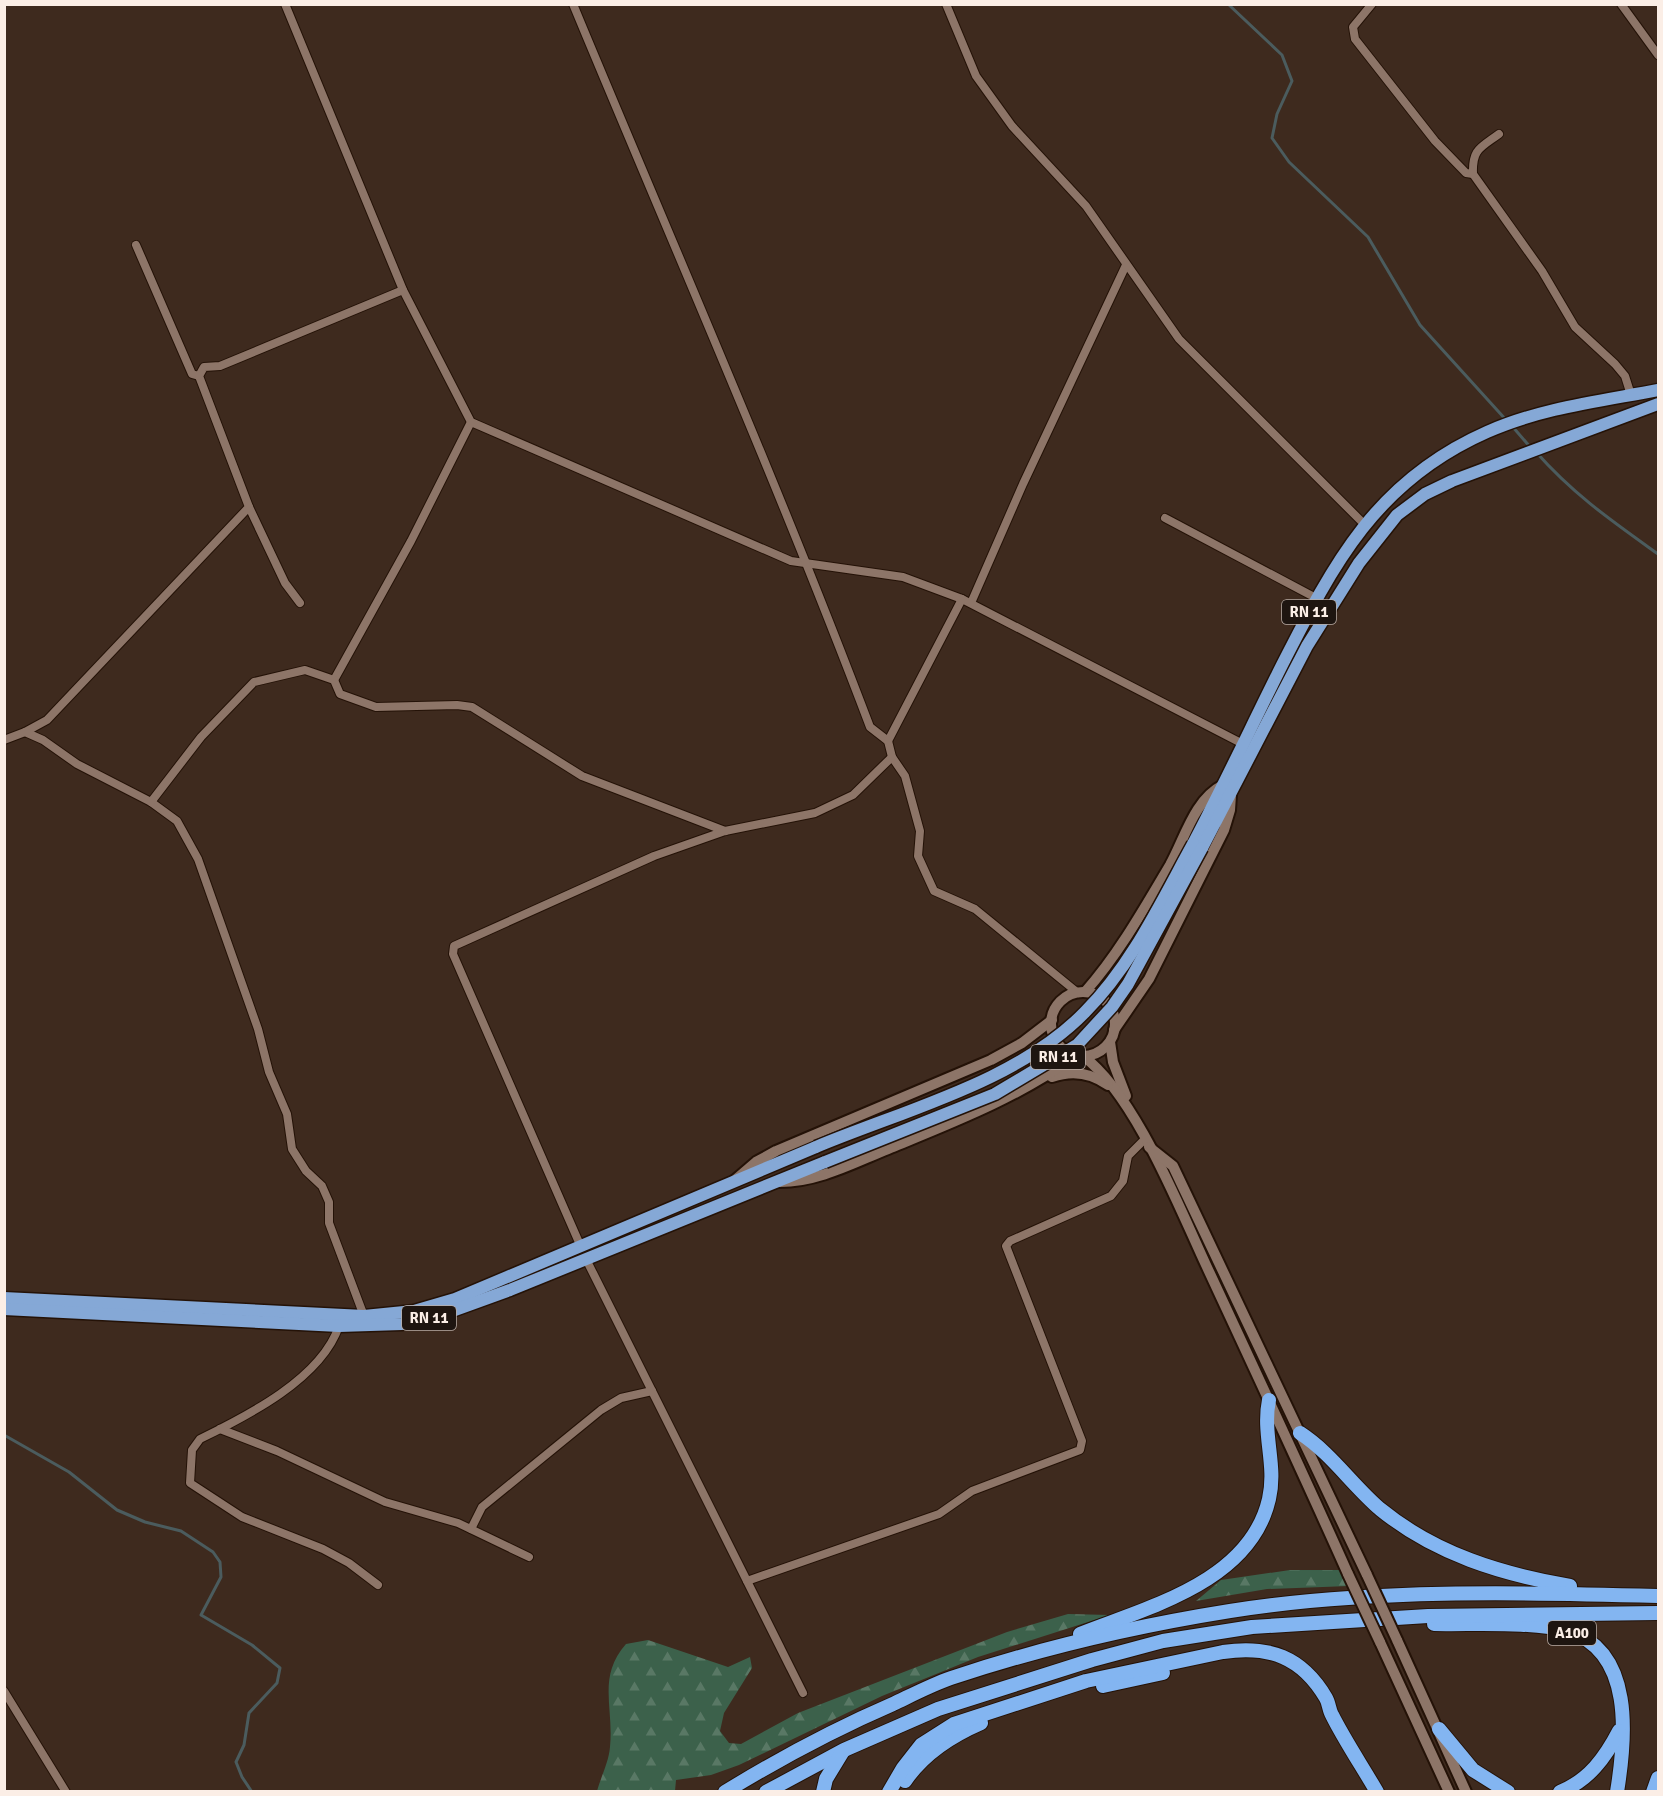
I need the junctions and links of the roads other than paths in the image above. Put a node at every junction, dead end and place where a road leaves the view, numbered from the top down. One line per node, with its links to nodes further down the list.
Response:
1 (285, 4): 11 (street)
2 (573, 4): 20 (street)
3 (946, 4): 10 (street)
4 (1372, 4): 8 (street)
5 (1621, 4): 6 (street)
6 (1659, 55)
7 (1498, 134): 8 (street)
8 (1473, 174): 14 (street)
9 (136, 245): 12 (street)
10 (1126, 265): 19 (street); 24 (street)
11 (403, 290): 12 (street); 16 (street)
12 (195, 375): 17 (street)
13 (1659, 390): 14 (highway, RN 11)
14 (1631, 395): 19 (highway, RN 11)
15 (1659, 404): 31 (highway, RN 11)
16 (471, 422): 20 (street); 25 (street)
17 (249, 507): 23 (street); 26 (street)
18 (1166, 518): 21 (street)
19 (1364, 524): 21 (highway, RN 11)
20 (808, 563): 22 (street); 28 (street)
21 (1316, 598): 29 (highway, RN 11)
22 (962, 599): 24 (street); 28 (street)
23 (300, 603)
24 (971, 603): 29 (street)
25 (334, 680): 32 (street); 33 (street)
26 (25, 732): 27 (street); 32 (street)
27 (4, 740)
28 (888, 741): 30 (street)
29 (1243, 744): 31 (highway, RN 11)
30 (892, 757): 33 (street); 35 (street)
31 (1227, 790): 34 (highway, RN 11); 35 (main road, RN 11); 37 (main road, RN 11)
32 (151, 802): 49 (street)
33 (725, 831): 46 (street)
34 (1197, 846): 44 (highway, RN 11, bridge); 45 (highway, RN 11, bridge)
35 (1081, 993): 36 (main road); 37 (main road)
36 (1052, 1020): 39 (main road); 44 (main road, RN 11)
37 (1114, 1030): 38 (main road)
38 (1110, 1042): 39 (main road); 42 (main road)
39 (1080, 1056): 40 (main road, RN 11); 41 (main road)
40 (1040, 1081): 41 (main road); 45 (main road, RN 11)
41 (1118, 1093): 42 (main road)
42 (1131, 1113): 43 (main road)
43 (1147, 1143): 52 (main road); 54 (main road); 57 (street)
44 (733, 1182): 46 (highway, RN 11)
45 (779, 1182): 46 (highway, RN 11)
46 (584, 1253): 49 (highway, RN 11); 50 (highway, RN 11); 51 (street)
47 (4, 1299): 49 (highway, RN 11)
48 (4, 1309): 50 (highway, RN 11)
49 (364, 1316)
50 (339, 1326): 53 (street)
51 (652, 1391): 55 (street); 57 (street)
52 (1269, 1400): 62 (highway); 77 (main road, bridge)
53 (220, 1429): 55 (street); 58 (street)
54 (1300, 1433): 59 (highway); 67 (main road, bridge)
55 (471, 1529): 56 (street)
56 (529, 1557)
57 (747, 1581): 64 (street)
58 (378, 1585)
59 (1659, 1596): 62 (highway)
60 (1659, 1613): 61 (highway)
61 (1394, 1618): 66 (highway, A100); 68 (highway)
62 (1032, 1654): 71 (highway)
63 (4, 1691): 70 (street)
64 (804, 1693)
65 (1331, 1713): 74 (highway); 75 (highway); 76 (highway)
66 (1622, 1726): 80 (highway); 81 (highway, A100)
67 (1439, 1730): 78 (main road); 79 (highway)
68 (844, 1750): 72 (highway); 73 (highway)
69 (1659, 1778): 82 (highway)
70 (66, 1791)
71 (725, 1791)
72 (765, 1791)
73 (823, 1791)
74 (889, 1791)
75 (899, 1791)
76 (1377, 1791)
77 (1449, 1791)
78 (1466, 1791)
79 (1508, 1791)
80 (1560, 1791)
81 (1617, 1791)
82 (1653, 1791)

